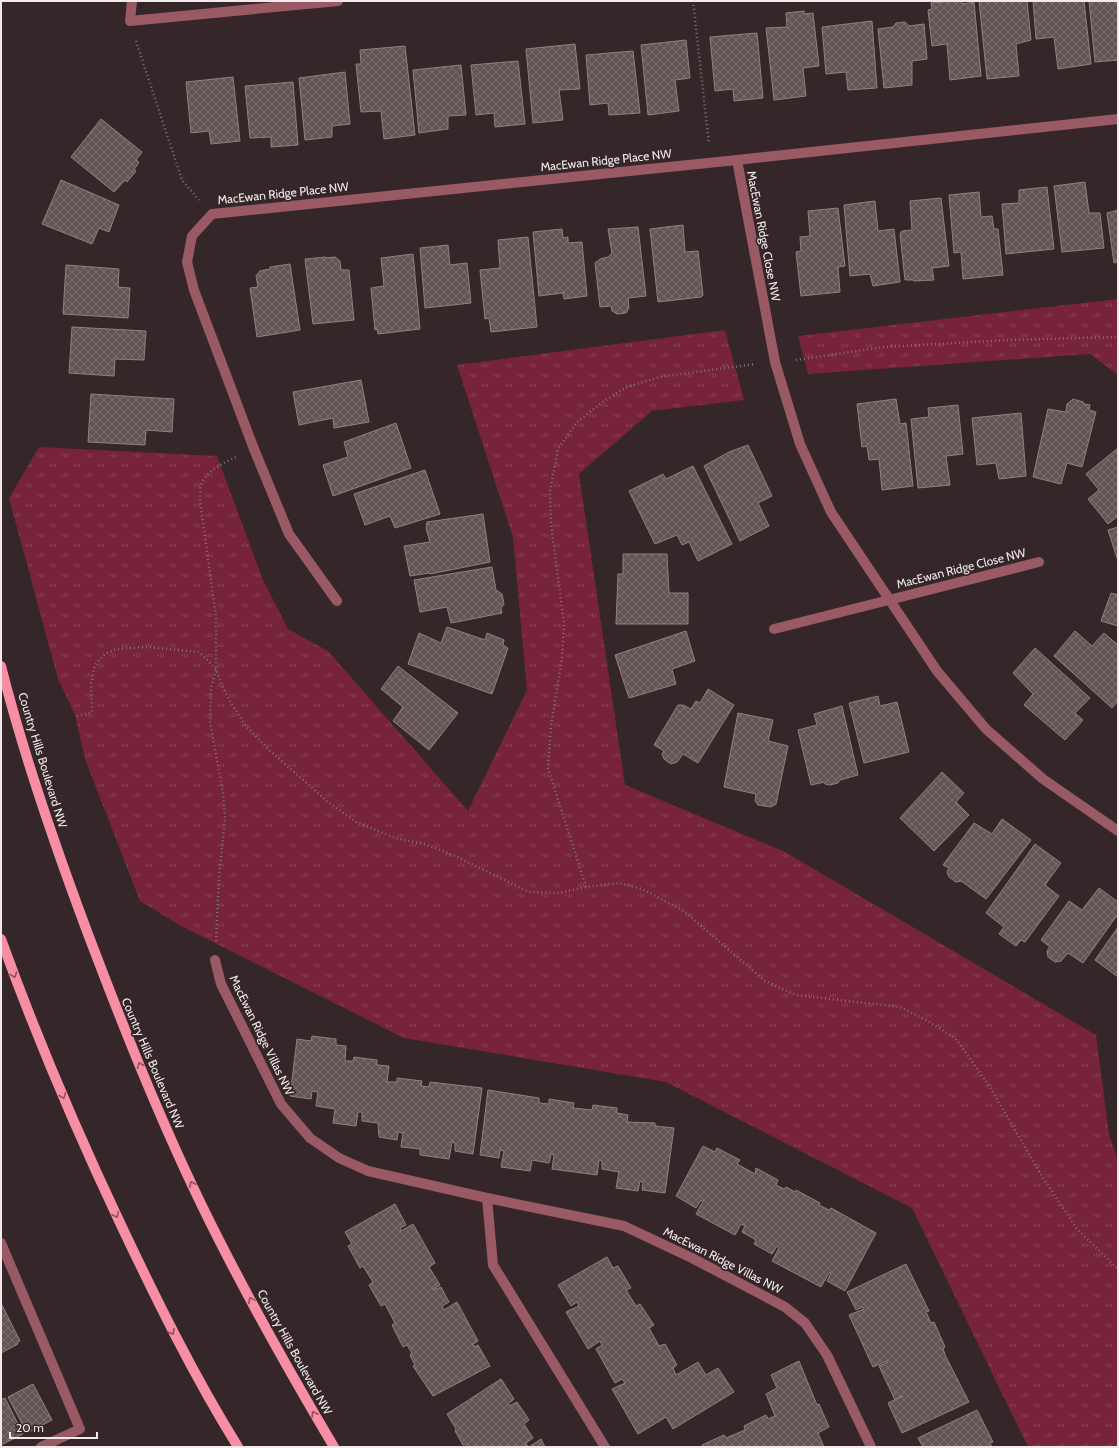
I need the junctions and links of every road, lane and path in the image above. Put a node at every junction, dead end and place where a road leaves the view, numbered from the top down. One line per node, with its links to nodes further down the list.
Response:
1 (132, 1): 4 (street)
2 (338, 1): 4 (street)
3 (693, 1): 7 (path)
4 (130, 22): 8 (path)
5 (1118, 119): 6 (street, MacEwan Ridge Close NW)
6 (737, 160): 7 (street, MacEwan Ridge Place NW); 14 (street, MacEwan Ridge Close NW)
7 (710, 162): 8 (street, MacEwan Ridge Place NW)
8 (212, 214): 12 (street, MacEwan Ridge Place NW)
9 (1118, 338): 10 (path)
10 (796, 360)
11 (748, 365): 21 (path)
12 (254, 449): 15 (street, MacEwan Ridge Place NW); 18 (path)
13 (1039, 562): 14 (street, MacEwan Ridge Close NW)
14 (890, 599): 16 (street, MacEwan Ridge Close NW); 20 (street, MacEwan Ridge Close NW)
15 (337, 601)
16 (774, 629)
17 (1, 666): 29 (main road, Country Hills Boulevard NW, one-way to 17)
18 (216, 669): 19 (path); 21 (path); 23 (path)
19 (77, 716)
20 (1118, 831)
21 (586, 887): 26 (path)
22 (1, 939): 28 (main road, one-way to 28)
23 (215, 960): 24 (street, MacEwan Ridge Villas NW)
24 (487, 1198): 30 (street); 31 (street, MacEwan Ridge Villas NW)
25 (1, 1243): 27 (street)
26 (1118, 1269)
27 (41, 1447)
28 (238, 1447)
29 (334, 1447)
30 (605, 1447)
31 (872, 1447)

